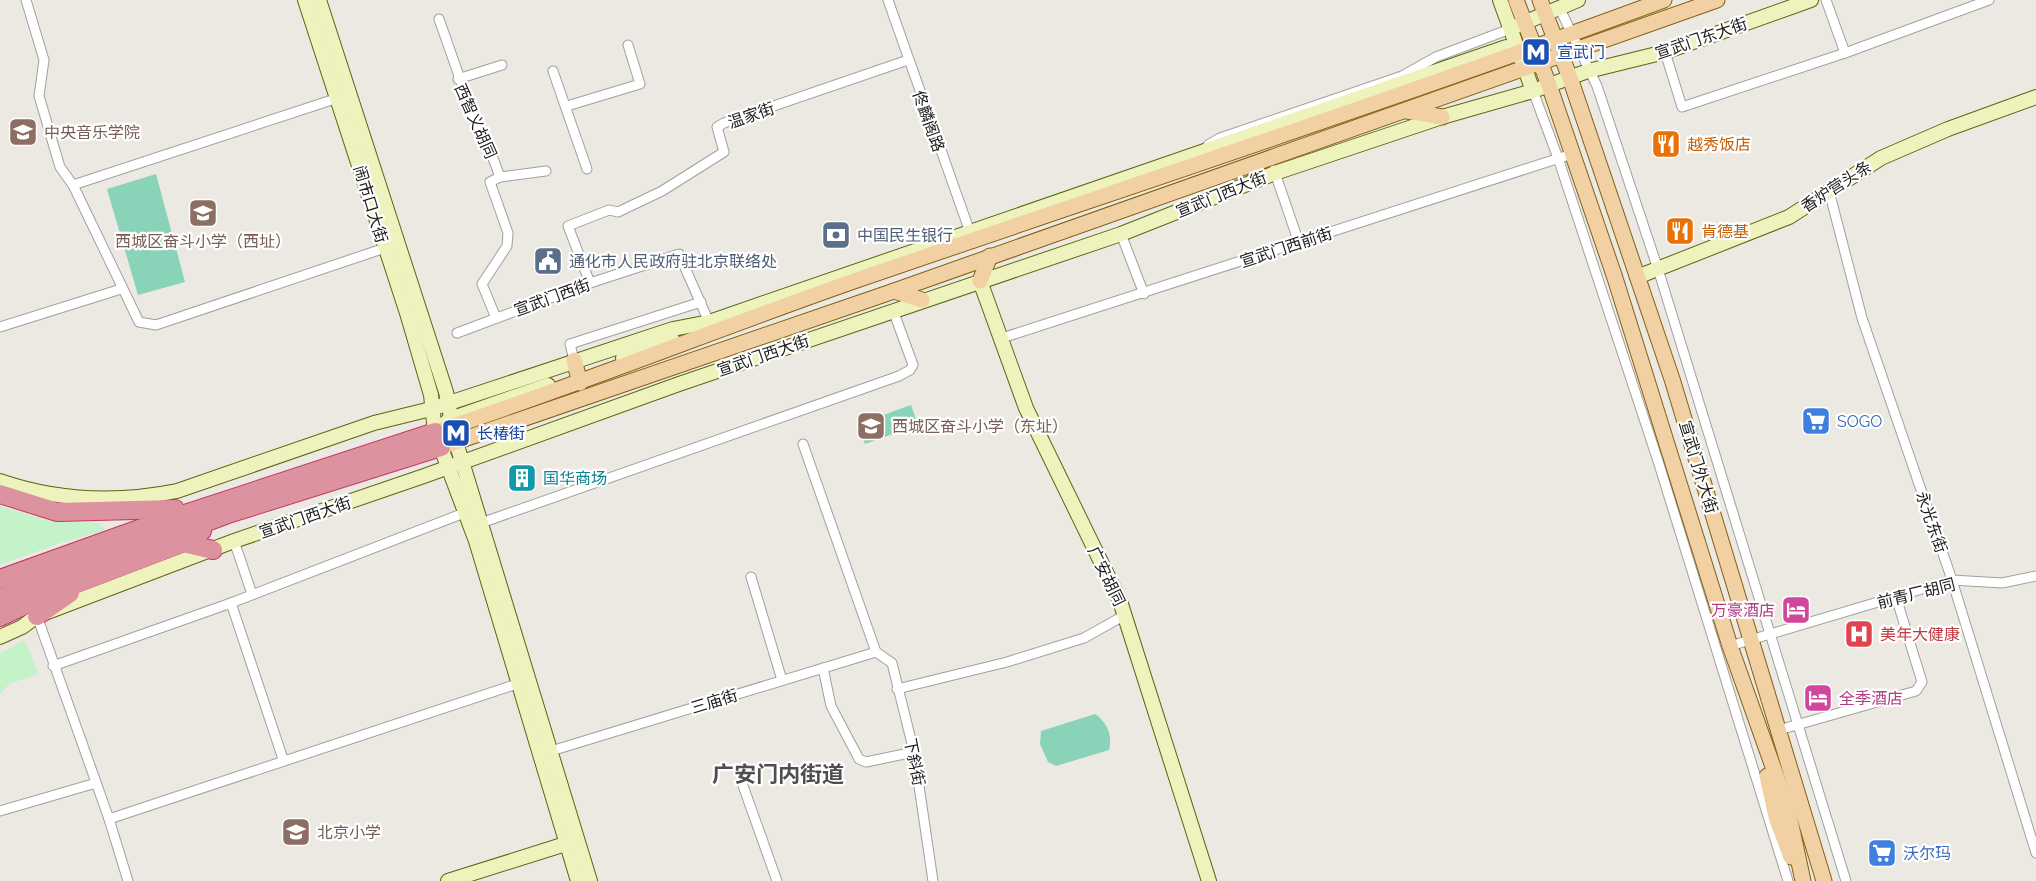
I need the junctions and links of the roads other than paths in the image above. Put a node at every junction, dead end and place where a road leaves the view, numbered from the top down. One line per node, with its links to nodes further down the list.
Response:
1 (26, 0): 45 (street)
2 (305, 0): 34 (street, 闹市口大街)
3 (319, 0): 69 (street, 闹市口大街)
4 (888, 0): 23 (street, 佟麟阁路)
5 (1500, 0): 16 (street)
6 (1516, 0): 16 (main road, 宣武门外大街)
7 (1578, 0): 13 (street)
8 (1664, 0): 17 (main road, 宣武门西大街)
9 (1717, 0): 22 (main road, 宣武门东大街)
10 (1811, 0): 20 (street, 宣武门东大街)
11 (1826, 0): 21 (street)
12 (1984, 1): 21 (street)
13 (1558, 4): 14 (street); 17 (street); 27 (street)
14 (1542, 7): 16 (street); 17 (main road, 宣武门外大街)
15 (439, 20): 30 (street, 西智义胡同)
16 (1517, 26): 19 (main road, 宣武门外大街); 19 (street); 40 (street, 宣武门西大街)
17 (1553, 38): 19 (main road, 宣武门西大街); 22 (main road, 宣武门外大街)
18 (627, 45): 35 (street)
19 (1520, 49): 25 (main road, 宣武门外大街); 26 (street); 40 (main road, 宣武门西大街)
20 (1665, 52): 21 (street); 27 (street, 宣武门东大街)
21 (1845, 53)
22 (1562, 57): 25 (main road, 宣武门西大街); 29 (main road, 宣武门外大街)
23 (908, 60): 48 (street, 佟麟阁路); 55 (street, 温家街)
24 (502, 64): 30 (street)
25 (1541, 64): 26 (main road, 宣武门西大街); 31 (main road, 宣武门外大街)
26 (1526, 69): 32 (street); 36 (main road, 宣武门西大街)
27 (1588, 70): 29 (street, 宣武门东大街); 52 (street)
28 (553, 71): 35 (street)
29 (1570, 78): 31 (street, 宣武门西大街); 53 (main road, 宣武门外大街)
30 (458, 79): 44 (street, 西智义胡同)
31 (1549, 86): 32 (street, 宣武门西大街); 39 (main road, 宣武门外大街)
32 (1533, 91): 37 (street, 宣武门西大街); 39 (street)
33 (2036, 97): 46 (street, 香炉营头条)
34 (338, 98): 45 (street); 50 (street, 闹市口大街)
35 (567, 106): 41 (street)
36 (1407, 111): 37 (main road); 38 (main road, 宣武门西大街)
37 (1442, 117): 43 (street, 宣武门西大街)
38 (1271, 156): 43 (street); 51 (main road, 宣武门西大街)
39 (1565, 156): 49 (street, 宣武门西前街); 101 (main road, 宣武门外大街); 127 (street)
40 (1193, 160): 48 (main road, 宣武门西大街)
41 (587, 170)
42 (546, 171): 44 (street, 西智义胡同)
43 (1275, 173): 47 (street, 宣武门西大街); 49 (street)
44 (500, 177): 62 (street)
45 (74, 185): 56 (street)
46 (1829, 191): 52 (street, 香炉营头条); 90 (street, 永光东街)
47 (1121, 234): 54 (street, 宣武门西大街); 58 (street)
48 (971, 235): 63 (main road, 宣武门西大街); 64 (street, 宣武门西大街)
49 (1299, 243): 58 (street, 宣武门西前街)
50 (385, 248): 56 (street); 70 (street, 闹市口大街)
51 (990, 256): 54 (main road); 57 (main road, 宣武门西大街)
52 (1658, 269): 53 (street, 香炉营头条); 98 (street)
53 (1637, 277): 100 (main road, 宣武门外大街)
54 (980, 281): 59 (street, 宣武门西大街); 67 (street, 广安胡同)
55 (590, 283): 60 (street, 宣武门西街); 62 (street, 宣武门西街)
56 (121, 289): 65 (street)
57 (894, 291): 59 (main road); 71 (main road, 宣武门西大街)
58 (1144, 294): 67 (street, 宣武门西前街)
59 (922, 300): 61 (street, 宣武门西大街)
60 (701, 302): 64 (street, 宣武门西街); 68 (street)
61 (893, 310): 73 (street, 宣武门西大街); 81 (street)
62 (496, 318): 66 (street, 宣武门西街)
63 (745, 319): 64 (main road); 68 (main road, 宣武门西大街)
64 (709, 322): 68 (street, 宣武门西大街)
65 (0, 327)
66 (457, 333)
67 (999, 339): 95 (street, 广安胡同)
68 (577, 373): 69 (street, 宣武门西大街); 71 (main road, 宣武门西大街)
69 (448, 404): 70 (street, 宣武门西大街); 71 (street, 闹市口大街)
70 (431, 410): 71 (street, 闹市口大街); 77 (street)
71 (447, 434): 73 (street); 74 (street); 78 (highway, 宣武门西大街)
72 (803, 444): 102 (street)
73 (462, 462): 74 (street, 宣武门西大街); 81 (street)
74 (448, 468): 80 (street); 82 (street, 宣武门西大街)
75 (0, 481): 77 (street)
76 (0, 495): 79 (highway)
77 (116, 498): 79 (highway)
78 (222, 509): 79 (highway); 83 (highway); 85 (highway, 宣武门西大街)
79 (160, 511)
80 (464, 513): 91 (street); 106 (street)
81 (481, 524): 110 (street)
82 (234, 541): 84 (street, 宣武门西大街); 91 (street)
83 (183, 543): 84 (highway); 86 (highway)
84 (213, 550): 96 (street, 宣武门西大街)
85 (79, 559): 89 (highway, 宣武门西大街); 93 (highway, 宣武门西大街)
86 (96, 576): 96 (highway); 97 (highway)
87 (2036, 576): 90 (street, 前青厂胡同)
88 (751, 577): 105 (street)
89 (0, 579)
90 (1952, 580): 92 (street, 前青厂胡同); 118 (street, 永光东街)
91 (252, 594): 94 (street)
92 (1896, 597): 98 (street, 前青厂胡同); 108 (street)
93 (0, 598)
94 (231, 603): 103 (street); 112 (street)
95 (1125, 615): 107 (street); 126 (street, 广安胡同)
96 (37, 616): 99 (street, 宣武门西大街); 103 (street)
97 (0, 617)
98 (1772, 634): 100 (street, 前青厂胡同); 108 (street)
99 (0, 637)
100 (1751, 640): 101 (street, 前青厂胡同); 109 (main road, 宣武门外大街)
101 (1730, 646): 128 (main road, 宣武门外大街)
102 (876, 652): 104 (street, 三庙街); 107 (street, 下斜街)
103 (53, 666): 114 (street)
104 (822, 668): 105 (street, 三庙街); 111 (street)
105 (782, 680): 110 (street, 三庙街)
106 (517, 684): 112 (street); 117 (street)
107 (897, 689): 111 (street, 下斜街)
108 (1798, 724): 109 (street); 130 (street)
109 (1779, 730): 129 (main road, 宣武门外大街)
110 (551, 751): 117 (street)
111 (914, 752): 125 (street, 下斜街)
112 (283, 759): 116 (street)
113 (741, 780): 124 (street)
114 (96, 783): 115 (street); 116 (street)
115 (0, 811)
116 (109, 819): 119 (street)
117 (573, 846): 120 (street); 121 (street); 122 (street); 123 (street)
118 (2036, 853)
119 (128, 881)
120 (448, 881)
121 (473, 881)
122 (578, 881)
123 (590, 881)
124 (777, 881)
125 (933, 881)
126 (1209, 881)
127 (1788, 881)
128 (1802, 881)
129 (1824, 881)
130 (1846, 881)

